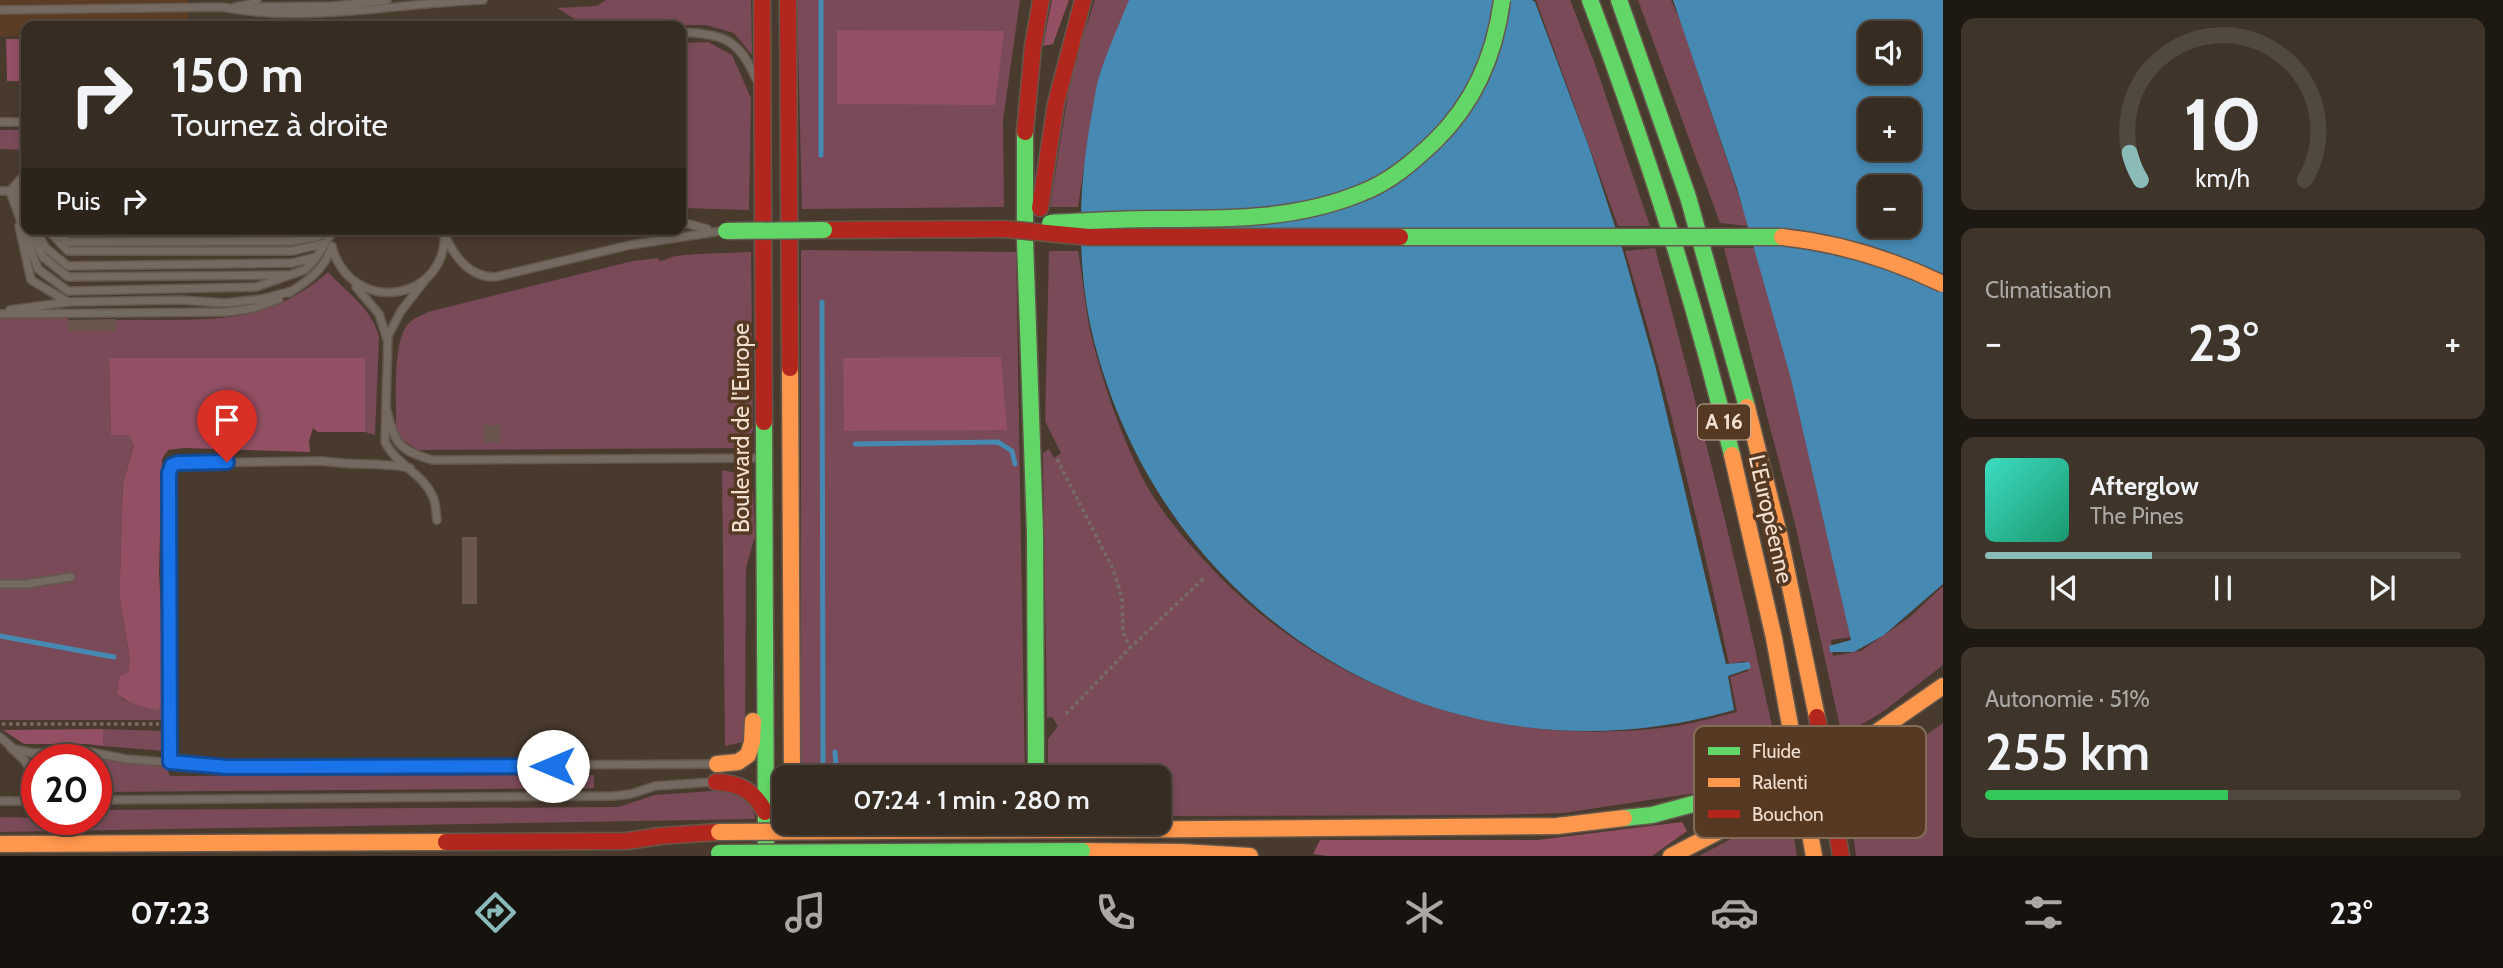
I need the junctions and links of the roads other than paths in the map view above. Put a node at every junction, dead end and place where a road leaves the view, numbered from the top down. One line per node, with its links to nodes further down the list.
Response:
1 (265, 0): 11 (lane)
2 (387, 0): 13 (lane)
3 (483, 0): 12 (lane)
4 (762, 0): 16 (main road, Boulevard de l'Europe)
5 (788, 0): 67 (main road)
6 (1041, 0): 50 (main road)
7 (1083, 0): 50 (main road)
8 (1502, 0): 28 (main road, bridge)
9 (1590, 0): 59 (main road, L'Européenne / A 16)
10 (1619, 0): 60 (main road, L'Européenne / A 16)
11 (254, 2): 13 (lane)
12 (222, 7): 13 (lane); 14 (lane)
13 (239, 7)
14 (0, 10)
15 (686, 32): 16 (lane)
16 (762, 94): 51 (main road, Boulevard de l'Europe)
17 (0, 122): 18 (lane)
18 (21, 122)
19 (21, 179): 21 (lane)
20 (0, 191): 21 (lane)
21 (10, 191): 22 (lane); 23 (lane); 24 (lane); 25 (lane); 26 (lane); 46 (lane)
22 (21, 194)
23 (21, 194)
24 (21, 208)
25 (21, 213)
26 (21, 222)
27 (686, 223): 29 (lane)
28 (1005, 229): 29 (main road, bridge); 44 (main road, bridge)
29 (719, 231): 38 (lane)
30 (26, 235): 41 (lane)
31 (32, 235): 41 (lane)
32 (38, 235): 40 (lane)
33 (53, 235): 39 (lane)
34 (60, 235): 35 (lane)
35 (321, 235)
36 (329, 235): 39 (lane)
37 (443, 235): 43 (lane)
38 (445, 235)
39 (328, 245): 40 (lane); 42 (lane); 45 (lane)
40 (317, 257): 41 (lane)
41 (293, 275)
42 (349, 278): 43 (lane); 48 (lane)
43 (426, 279): 48 (lane)
44 (1943, 284)
45 (292, 291): 46 (lane); 47 (lane)
46 (68, 302): 47 (lane)
47 (0, 313)
48 (388, 343): 49 (lane)
49 (387, 411): 51 (lane); 52 (lane)
50 (1033, 443): 68 (main road)
51 (765, 458): 54 (main road, Boulevard de l'Europe)
52 (410, 468): 53 (lane); 65 (lane)
53 (437, 520)
54 (764, 532): 66 (main road); 74 (main road, Boulevard de l'Europe)
55 (71, 578): 56 (lane)
56 (0, 584)
57 (1943, 686): 61 (main road)
58 (1943, 700): 62 (main road)
59 (1790, 726)
60 (1817, 726)
61 (1892, 726)
62 (1910, 726)
63 (3, 740): 64 (lane); 65 (lane)
64 (21, 757)
65 (170, 762): 66 (lane)
66 (717, 764)
67 (792, 765)
68 (1036, 765)
69 (716, 782): 70 (lane); 74 (main road)
70 (112, 800)
71 (0, 801): 72 (lane)
72 (21, 801)
73 (1694, 804): 80 (main road, bridge)
74 (766, 814): 82 (main road, Boulevard de l'Europe)
75 (792, 835): 83 (main road)
76 (1036, 835): 84 (main road)
77 (1706, 838): 86 (main road, bridge)
78 (1811, 838): 87 (main road, L'Européenne / A 16)
79 (1838, 838): 88 (main road, L'Européenne / A 16)
80 (627, 841): 81 (main road); 85 (main road, bridge)
81 (0, 844)
82 (766, 856)
83 (792, 856)
84 (1037, 856)
85 (1250, 856)
86 (1671, 856)
87 (1814, 856)
88 (1841, 856)

